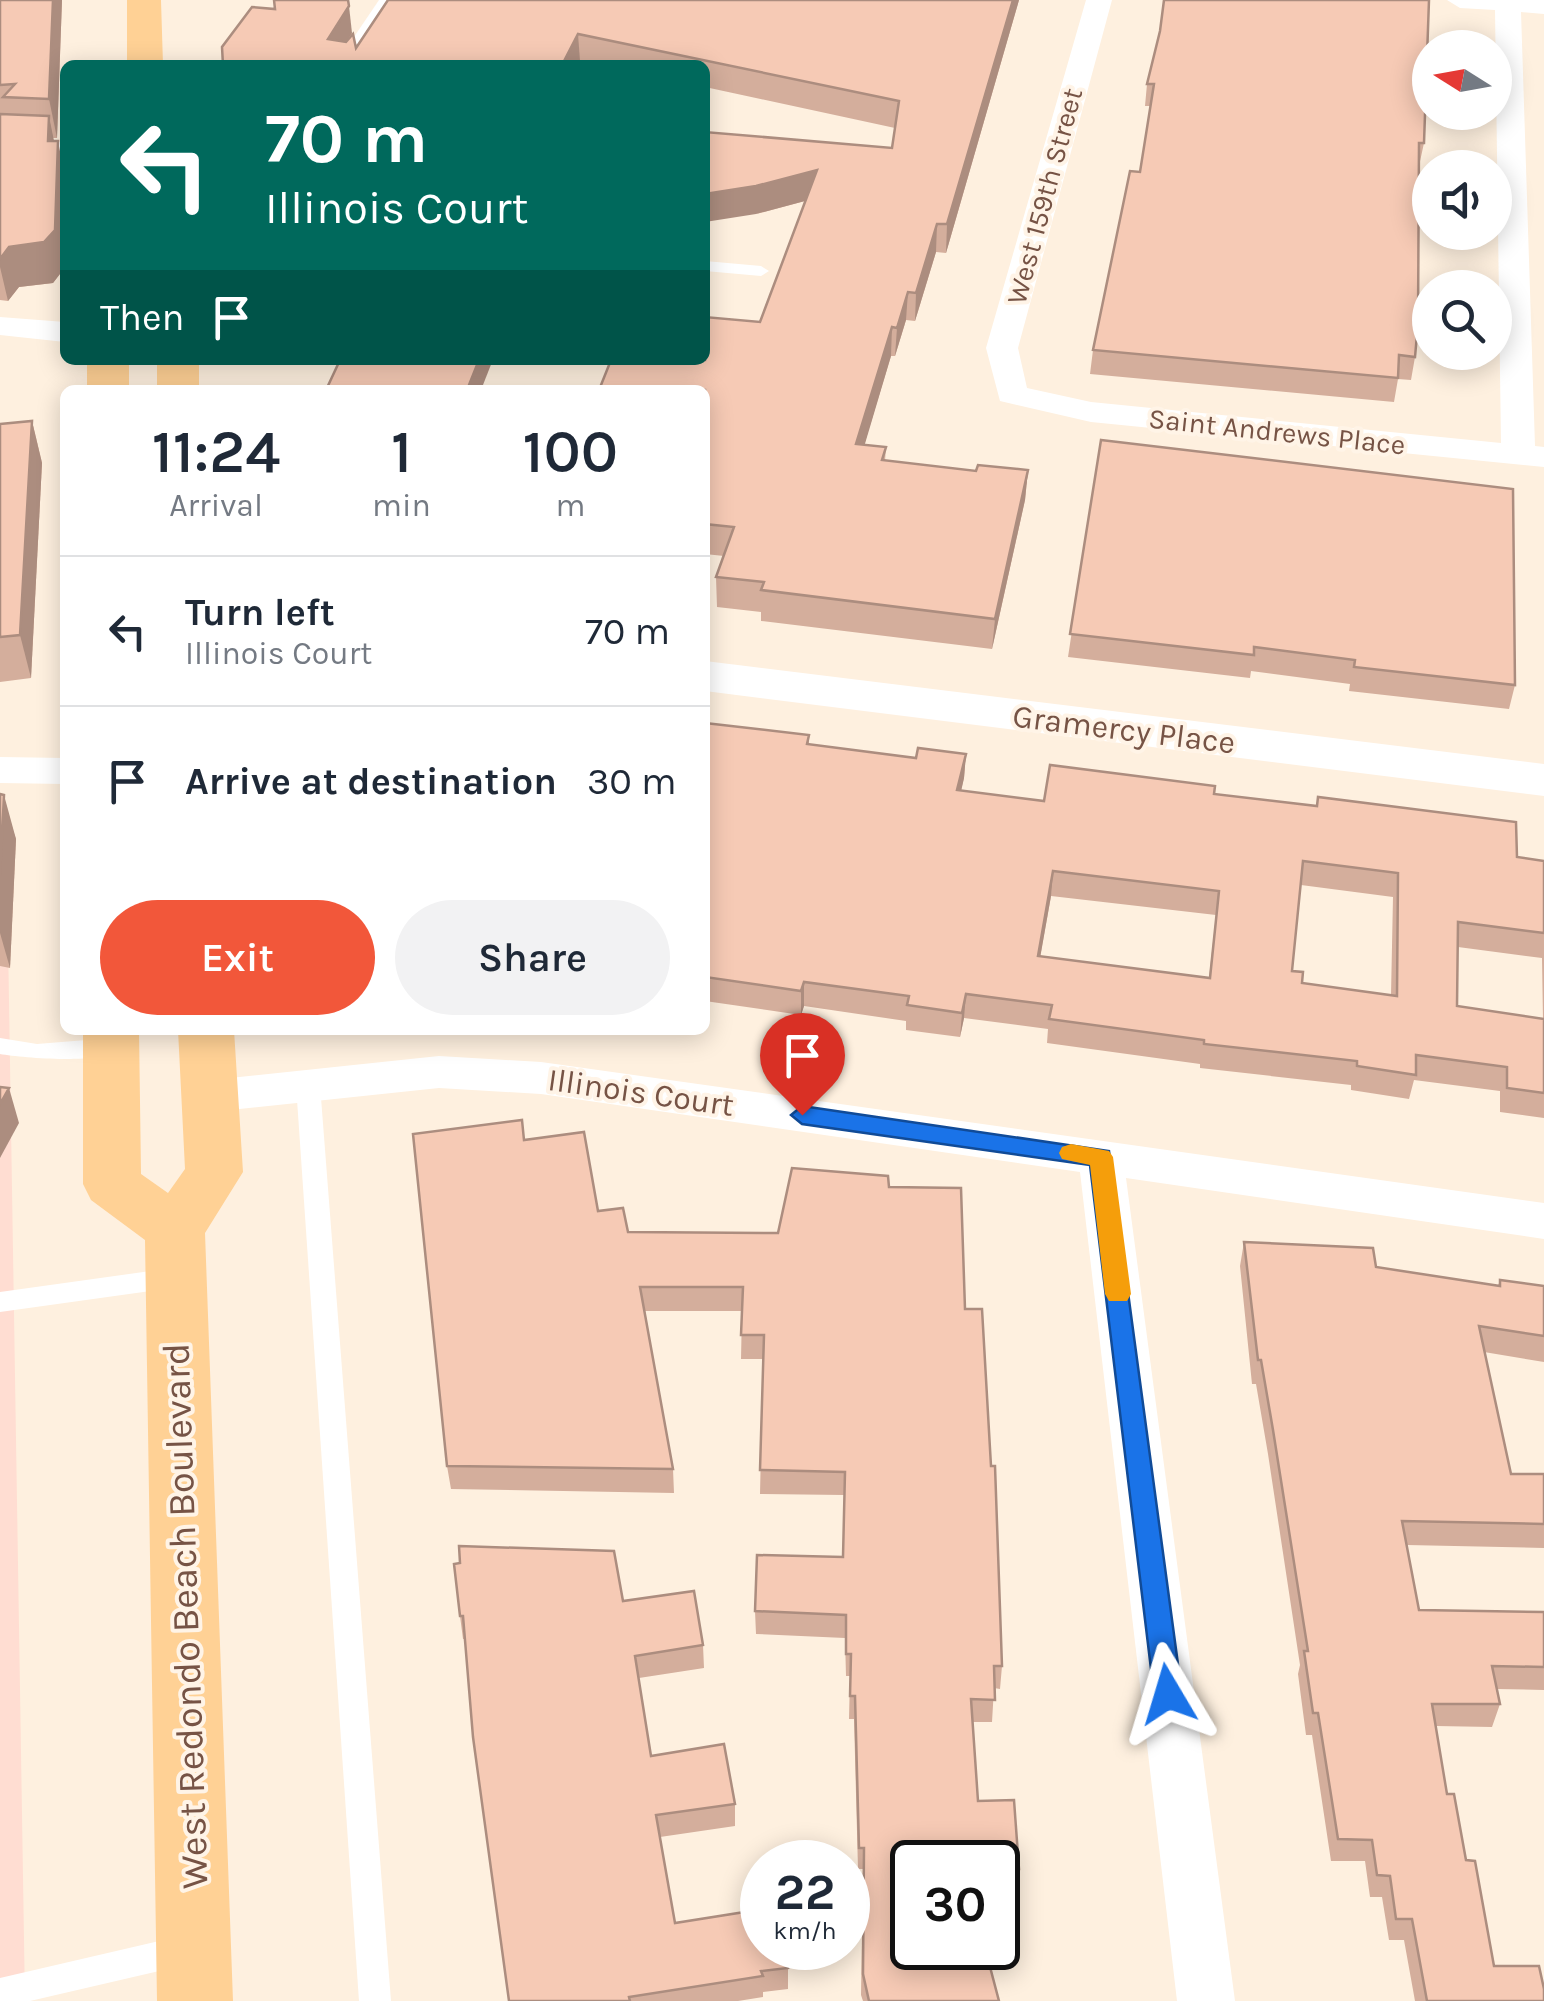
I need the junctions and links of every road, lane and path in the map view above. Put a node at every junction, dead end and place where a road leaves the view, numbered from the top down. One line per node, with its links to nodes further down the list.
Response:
1 (144, 0): 7 (main road)
2 (386, 0): 8 (lane)
3 (1099, 0): 15 (street, West 159th Street)
4 (1460, 0): 5 (street)
5 (1508, 4): 6 (street); 16 (street)
6 (1544, 6)
7 (145, 60)
8 (345, 60)
9 (0, 145): 10 (lane)
10 (60, 147)
11 (710, 266): 12 (lane)
12 (762, 271)
13 (0, 326): 14 (street)
14 (60, 332)
15 (1012, 394): 16 (street, Saint Andrews Place)
16 (1531, 456)
17 (710, 677): 20 (street, Gramercy Place)
18 (0, 770): 19 (street)
19 (60, 772)
20 (1544, 780)
21 (206, 1035): 25 (main road)
22 (112, 1038): 23 (lane); 28 (main road)
23 (0, 1046)
24 (308, 1085): 25 (street, Illinois Court); 26 (street, Illinois Court); 32 (lane)
25 (210, 1096): 28 (main road)
26 (1101, 1157): 27 (street, Illinois Court); 33 (street)
27 (1544, 1221)
28 (175, 1254): 29 (lane); 30 (main road, West Redondo Beach Boulevard)
29 (0, 1302)
30 (194, 1974): 31 (lane)
31 (0, 1993)
32 (374, 2001)
33 (1206, 2001)

